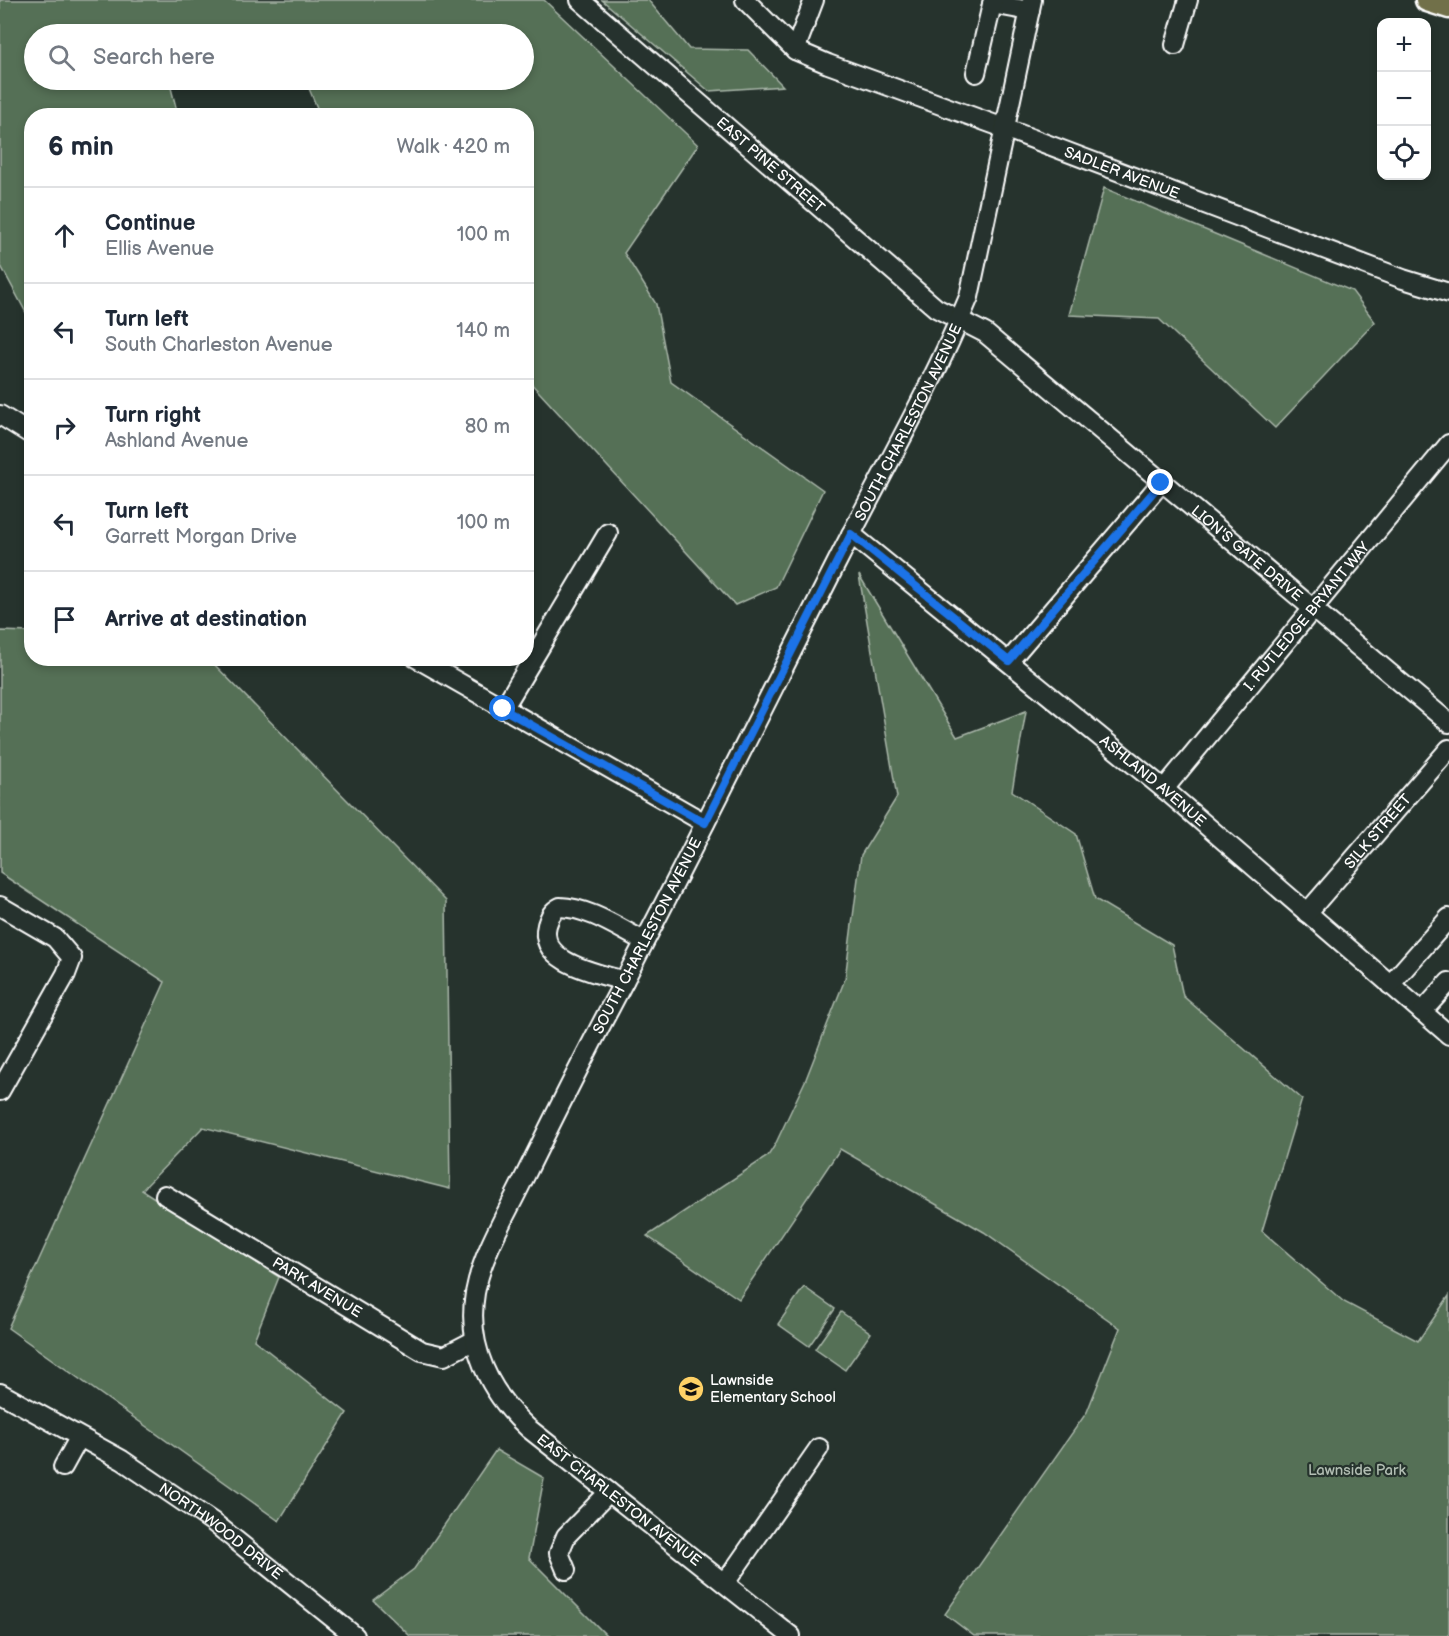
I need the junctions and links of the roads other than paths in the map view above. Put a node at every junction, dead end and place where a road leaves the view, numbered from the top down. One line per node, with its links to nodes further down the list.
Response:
1 (745, 0): 10 (street)
2 (814, 0): 10 (street)
3 (1188, 0): 9 (street)
4 (1427, 0): 8 (main road)
5 (582, 2): 14 (street, EAST PINE STREET)
6 (993, 2): 7 (street); 11 (street)
7 (1031, 6): 12 (street, SOUTH CHARLESTON AVENUE)
8 (1449, 7)
9 (1175, 45)
10 (795, 50): 12 (street, SADLER AVENUE)
11 (976, 73)
12 (1004, 128): 13 (street, SADLER AVENUE); 14 (street, SOUTH CHARLESTON AVENUE)
13 (1449, 293)
14 (960, 320): 18 (street, LION'S GATE DRIVE); 20 (street, SOUTH CHARLESTON AVENUE)
15 (0, 415): 16 (street)
16 (24, 430)
17 (1449, 444): 21 (street, I. RUTLEDGE BRYANT WAY)
18 (1161, 483): 21 (street, LION'S GATE DRIVE); 23 (street)
19 (608, 532): 22 (street)
20 (851, 534): 23 (street, ASHLAND AVENUE); 30 (street, SOUTH CHARLESTON AVENUE)
21 (1314, 610): 27 (street, LION'S GATE DRIVE); 29 (street, I. RUTLEDGE BRYANT WAY)
22 (534, 657)
23 (1009, 661): 29 (street, ASHLAND AVENUE)
24 (430, 666): 26 (street)
25 (529, 666): 26 (street)
26 (503, 709): 30 (street)
27 (1449, 723)
28 (1449, 748): 32 (street, SILK STREET)
29 (1164, 789): 32 (street, ASHLAND AVENUE)
30 (705, 823): 34 (street, SOUTH CHARLESTON AVENUE)
31 (0, 906): 40 (street)
32 (1307, 913): 37 (street, ASHLAND AVENUE)
33 (1449, 918): 37 (street)
34 (644, 941): 35 (street, SOUTH CHARLESTON AVENUE); 35 (street)
35 (624, 981): 42 (street, SOUTH CHARLESTON AVENUE)
36 (1449, 982): 38 (street)
37 (1390, 985): 38 (street, ASHLAND AVENUE)
38 (1422, 1012): 39 (street, ASHLAND AVENUE)
39 (1449, 1035)
40 (0, 1090)
41 (165, 1195): 42 (street, PARK AVENUE)
42 (475, 1340): 47 (street, EAST CHARLESTON AVENUE)
43 (0, 1393): 44 (street, NORTHWOOD DRIVE)
44 (79, 1438): 46 (street); 50 (street, NORTHWOOD DRIVE)
45 (819, 1448): 49 (street)
46 (63, 1467)
47 (609, 1492): 48 (street); 49 (street, EAST CHARLESTON AVENUE)
48 (566, 1570)
49 (725, 1583): 51 (street, EAST CHARLESTON AVENUE)
50 (345, 1633)
51 (791, 1636)

